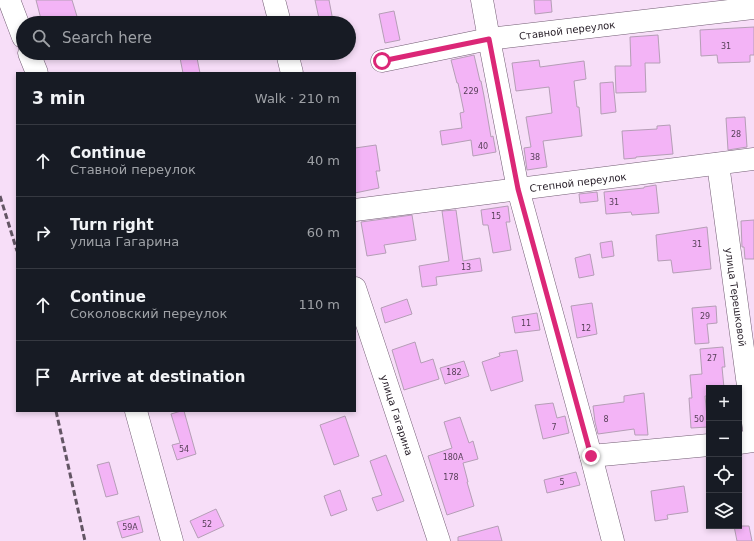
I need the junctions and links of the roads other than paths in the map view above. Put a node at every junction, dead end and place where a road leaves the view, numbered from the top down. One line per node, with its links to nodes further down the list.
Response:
1 (9, 0): 6 (street)
2 (274, 0): 5 (street)
3 (482, 0): 7 (street)
4 (754, 8): 7 (street, Ставной переулок)
5 (278, 16)
6 (16, 18)
7 (489, 39): 10 (street, Ставной переулок); 15 (street)
8 (32, 60): 11 (street)
9 (289, 60): 12 (street)
10 (382, 61)
11 (37, 72)
12 (292, 72)
13 (754, 160): 14 (street, Степной переулок)
14 (718, 164): 15 (street, Степной переулок); 19 (street, улица Терешковой)
15 (518, 189): 16 (street, Степной переулок); 23 (street)
16 (356, 210)
17 (356, 291): 25 (street, улица Гагарина)
18 (136, 412): 24 (street)
19 (754, 430)
20 (754, 441): 21 (street)
21 (742, 443)
22 (706, 445): 23 (street)
23 (591, 456): 26 (street)
24 (172, 541)
25 (439, 541)
26 (613, 541)

